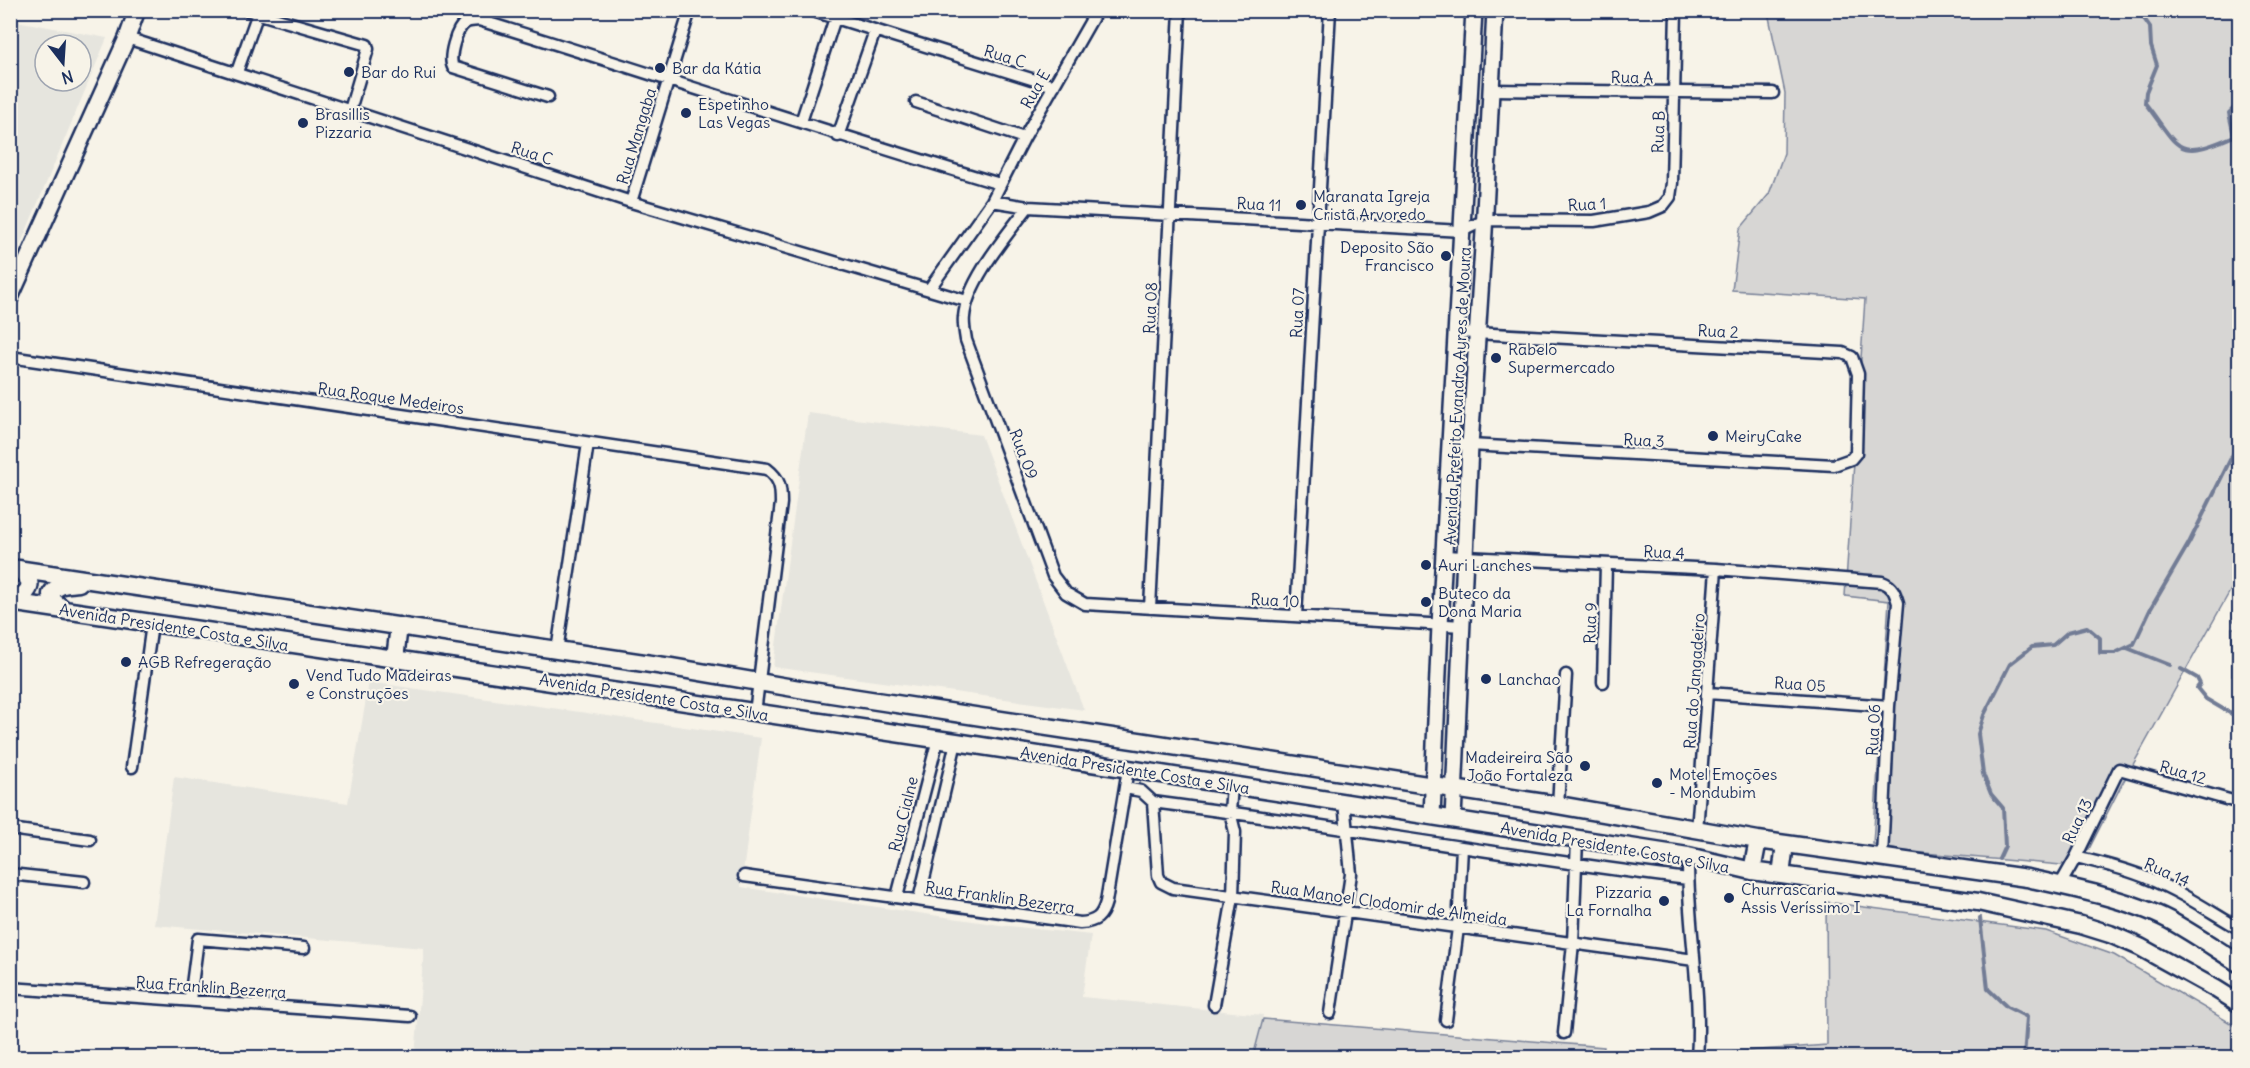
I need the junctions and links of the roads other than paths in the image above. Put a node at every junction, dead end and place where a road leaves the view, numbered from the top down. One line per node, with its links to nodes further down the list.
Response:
1 (137, 10): 14 (street)
2 (246, 10): 11 (street)
3 (690, 10): 16 (street, Rua Mangaba)
4 (810, 10): 12 (street, Rua C)
5 (1097, 10): 17 (street, Rua E)
6 (1180, 10): 32 (street, Rua 08)
7 (1330, 10): 34 (street, Rua 07)
8 (1474, 10): 35 (street, Avenida Prefeito Evandro Ayres de Moura)
9 (1495, 10): 18 (street, Avenida Prefeito Evandro Ayres de Moura)
10 (1676, 10): 19 (street, Rua B)
11 (259, 12): 15 (street); 23 (street)
12 (835, 18): 13 (street, Rua C); 24 (street)
13 (875, 31): 17 (street, Rua C); 25 (street)
14 (127, 38): 15 (street, Rua C); 37 (street)
15 (237, 72): 23 (street, Rua C)
16 (669, 79): 21 (street); 24 (street); 30 (street, Rua Mangaba)
17 (1054, 87): 26 (street, Rua E)
18 (1491, 90): 19 (street, Rua A); 33 (street, Avenida Prefeito Evandro Ayres de Moura)
19 (1674, 93): 20 (street, Rua A); 27 (street, Rua B)
20 (1773, 93)
21 (548, 97)
22 (916, 102): 26 (street)
23 (350, 110): 30 (street, Rua C)
24 (801, 122): 25 (street)
25 (838, 136): 28 (street)
26 (1024, 138): 28 (street, Rua E)
27 (1672, 183): 33 (street, Rua 1)
28 (1000, 184): 29 (street)
29 (992, 201): 31 (street); 36 (street)
30 (631, 202): 36 (street, Rua C)
31 (1028, 207): 32 (street, Rua 11); 38 (street, Rua 09)
32 (1170, 214): 34 (street, Rua 11); 55 (street, Rua 08)
33 (1485, 220): 35 (street, Rua 11); 40 (street, Avenida Prefeito Evandro Ayres de Moura)
34 (1317, 222): 35 (street, Rua 11); 57 (street, Rua 07)
35 (1462, 231): 39 (street, Avenida Prefeito Evandro Ayres de Moura)
36 (930, 288): 38 (street)
37 (10, 298)
38 (967, 301): 54 (street, Rua 09)
39 (1457, 332): 40 (street, Rua 2); 43 (street, Avenida Prefeito Evandro Ayres de Moura)
40 (1478, 333): 44 (street, Avenida Prefeito Evandro Ayres de Moura); 45 (street, Rua 2)
41 (10, 357): 42 (street, Rua Roque Medeiros)
42 (588, 443): 62 (street); 65 (street, Rua Roque Medeiros)
43 (1452, 444): 44 (street, Rua 3); 46 (street, Avenida Prefeito Evandro Ayres de Moura)
44 (1470, 446): 45 (street, Rua 3); 47 (street, Avenida Prefeito Evandro Ayres de Moura)
45 (1834, 465)
46 (1444, 556): 47 (street, Rua 4); 59 (street, Avenida Prefeito Evandro Ayres de Moura)
47 (1465, 557): 48 (street, Rua 4); 61 (street, Avenida Prefeito Evandro Ayres de Moura)
48 (1606, 565): 50 (street, Rua 4); 66 (street, Rua 9)
49 (15, 569): 51 (main road, Avenida Presidente Costa e Silva); 52 (main road)
50 (1716, 570): 53 (street, Rua 4); 67 (street, Rua do Jangadeiro)
51 (92, 580): 56 (main road); 60 (main road, Avenida Presidente Costa e Silva)
52 (10, 601): 56 (main road, Avenida Presidente Costa e Silva)
53 (1898, 603): 68 (street, Rua 06)
54 (1085, 604): 55 (street, Rua 10)
55 (1150, 608): 57 (street, Rua 10)
56 (66, 611): 58 (main road, Avenida Presidente Costa e Silva)
57 (1296, 616): 59 (street, Rua 10)
58 (152, 624): 63 (main road, Avenida Presidente Costa e Silva); 74 (street)
59 (1440, 625): 61 (street, Rua 10); 78 (street, Avenida Prefeito Evandro Ayres de Moura)
60 (399, 626): 62 (main road, Avenida Presidente Costa e Silva); 63 (main road)
61 (1463, 626): 81 (street, Avenida Prefeito Evandro Ayres de Moura)
62 (557, 651): 65 (main road, Avenida Presidente Costa e Silva)
63 (395, 660): 69 (main road, Avenida Presidente Costa e Silva)
64 (1566, 675): 85 (street)
65 (759, 682): 69 (street); 72 (main road, Avenida Presidente Costa e Silva)
66 (1603, 682)
67 (1708, 693): 68 (street, Rua 05); 91 (street, Rua do Jangadeiro)
68 (1889, 706): 99 (street, Rua 06)
69 (755, 713): 70 (main road, Avenida Presidente Costa e Silva)
70 (938, 739): 71 (main road, Avenida Presidente Costa e Silva); 108 (street, Rua Cialne)
71 (956, 742): 75 (main road, Avenida Presidente Costa e Silva); 110 (street)
72 (1222, 753): 73 (main road, Avenida Presidente Costa e Silva); 77 (main road)
73 (1270, 760): 78 (main road, Avenida Presidente Costa e Silva); 80 (main road)
74 (132, 767)
75 (1128, 768): 77 (main road, Avenida Presidente Costa e Silva); 79 (street, Rua Franklin Bezerra)
76 (2119, 769): 84 (street, Rua 12); 98 (street, Rua 13)
77 (1226, 784): 80 (main road, Avenida Presidente Costa e Silva); 86 (street)
78 (1433, 786): 81 (main road, Avenida Presidente Costa e Silva); 87 (street, Avenida Prefeito Evandro Ayres de Moura)
79 (1125, 788): 82 (street); 110 (street, Rua Franklin Bezerra)
80 (1262, 789): 83 (main road, Avenida Presidente Costa e Silva)
81 (1455, 789): 85 (main road, Avenida Presidente Costa e Silva); 88 (street, Avenida Prefeito Evandro Ayres de Moura)
82 (1153, 802): 86 (street); 109 (street, Rua Manoel Clodomir de Almeida)
83 (1344, 802): 87 (main road, Avenida Presidente Costa e Silva); 89 (street)
84 (2240, 803)
85 (1558, 805): 91 (main road, Avenida Presidente Costa e Silva)
86 (1230, 812): 89 (street); 109 (street)
87 (1432, 816): 88 (main road, Avenida Presidente Costa e Silva)
88 (1453, 819): 92 (main road, Avenida Presidente Costa e Silva)
89 (1346, 828): 96 (street); 111 (street)
90 (10, 829): 93 (street)
91 (1697, 831): 94 (main road, Avenida Presidente Costa e Silva)
92 (1577, 839): 97 (main road, Avenida Presidente Costa e Silva); 100 (street)
93 (90, 840)
94 (1758, 840): 95 (main road, Avenida Presidente Costa e Silva); 101 (main road)
95 (1785, 844): 99 (main road, Avenida Presidente Costa e Silva); 103 (main road)
96 (1462, 847): 100 (street); 112 (street)
97 (1688, 856): 101 (main road, Avenida Presidente Costa e Silva); 105 (street)
98 (2076, 857): 107 (street, Rua 13); 113 (street, Rua 14)
99 (1882, 858): 107 (main road, Avenida Presidente Costa e Silva)
100 (1577, 865): 105 (street); 114 (street)
101 (1752, 871): 103 (main road, Avenida Presidente Costa e Silva)
102 (10, 874): 106 (street)
103 (1780, 875): 120 (main road, Avenida Presidente Costa e Silva)
104 (744, 876): 108 (street, Rua Franklin Bezerra)
105 (1688, 879): 116 (street)
106 (84, 882)
107 (2060, 885): 117 (main road, Avenida Presidente Costa e Silva)
108 (897, 897): 110 (street, Rua Franklin Bezerra)
109 (1233, 897): 111 (street, Rua Manoel Clodomir de Almeida); 121 (street)
110 (919, 900)
111 (1345, 911): 112 (street, Rua Manoel Clodomir de Almeida); 122 (street)
112 (1458, 928): 114 (street, Rua Manoel Clodomir de Almeida); 124 (street)
113 (2240, 929)
114 (1573, 943): 116 (street, Rua Manoel Clodomir de Almeida); 125 (street)
115 (304, 948): 119 (street)
116 (1694, 960): 126 (street)
117 (2240, 964)
118 (10, 988): 119 (street, Rua Franklin Bezerra)
119 (190, 1000): 123 (street, Rua Franklin Bezerra)
120 (2240, 1004)
121 (1215, 1005)
122 (1330, 1013)
123 (410, 1016)
124 (1446, 1020)
125 (1564, 1033)
126 (1697, 1058)

